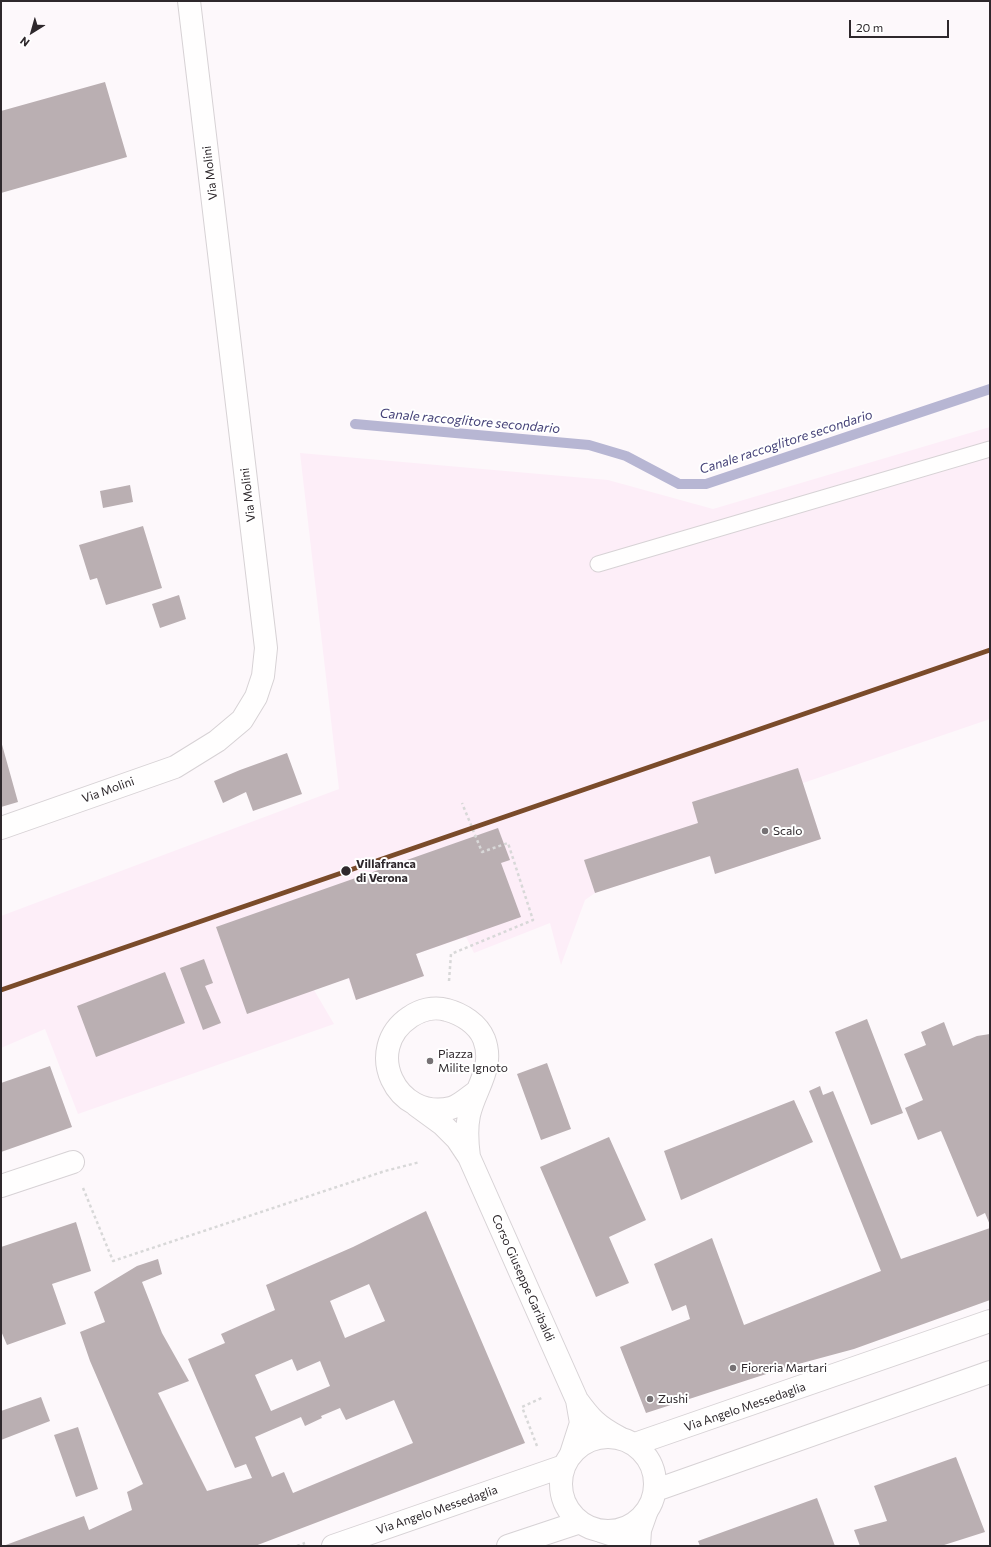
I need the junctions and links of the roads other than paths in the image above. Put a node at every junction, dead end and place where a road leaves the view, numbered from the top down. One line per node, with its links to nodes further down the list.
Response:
1 (189, 1): 4 (main road, Via Molini)
2 (990, 449): 3 (lane)
3 (598, 564)
4 (1, 828)
5 (476, 1092): 6 (main road); 6 (main road); 7 (main road)
6 (416, 1105): 7 (main road)
7 (469, 1157): 12 (main road, Corso Giuseppe Garibaldi)
8 (73, 1162): 9 (main road)
9 (1, 1186)
10 (990, 1321): 13 (main road, Via Angelo Messedaglia)
11 (990, 1372): 15 (main road)
12 (574, 1392): 13 (main road, Corso Giuseppe Garibaldi); 14 (main road, Corso Giuseppe Garibaldi)
13 (626, 1441): 14 (main road); 15 (main road)
14 (567, 1460): 17 (main road); 19 (main road, Via Angelo Messedaglia)
15 (656, 1490): 16 (main road)
16 (646, 1513): 18 (main road); 22 (main road)
17 (580, 1522): 18 (main road); 20 (main road)
18 (601, 1531): 21 (main road)
19 (333, 1546)
20 (508, 1546)
21 (629, 1546)
22 (639, 1546)

